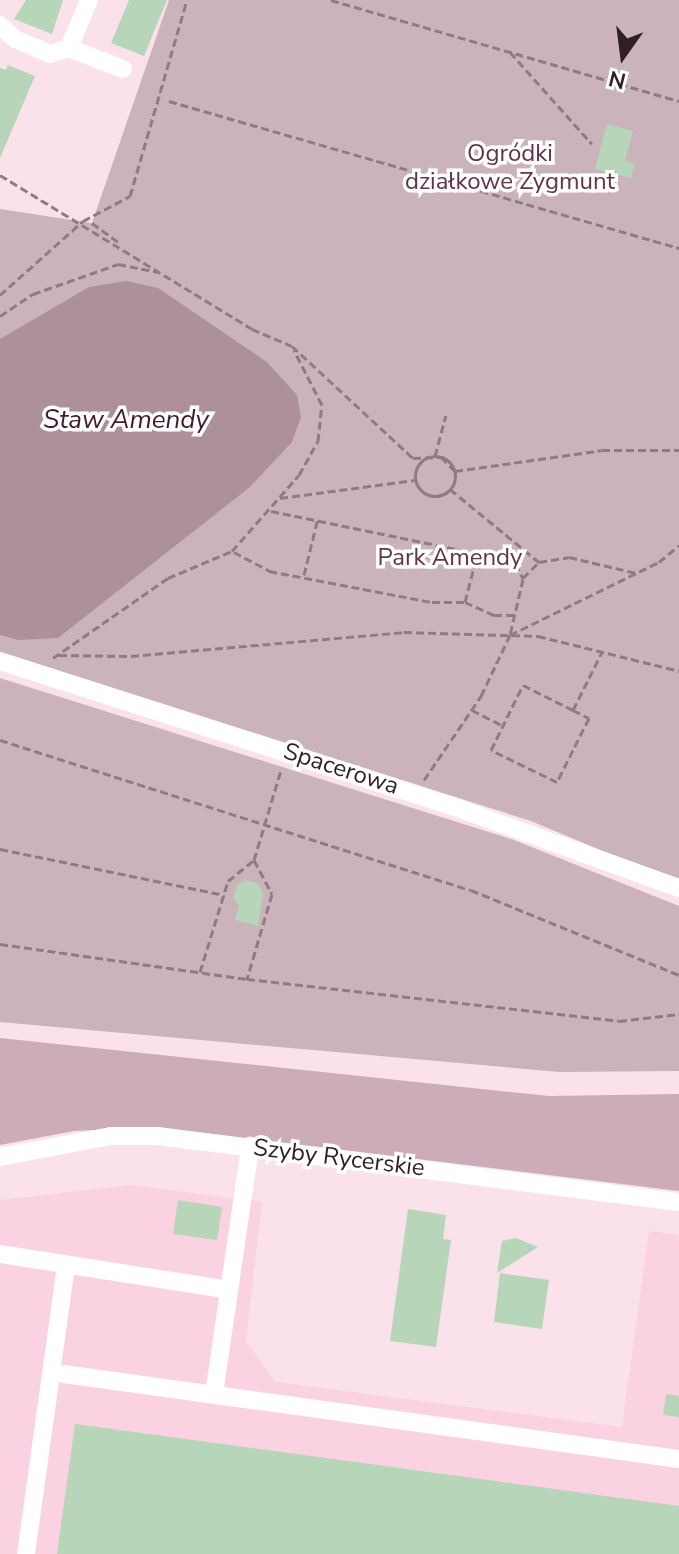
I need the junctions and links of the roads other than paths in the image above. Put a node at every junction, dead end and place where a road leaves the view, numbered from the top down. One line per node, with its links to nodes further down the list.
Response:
1 (89, 0): 3 (street)
2 (0, 25): 3 (street)
3 (69, 48): 4 (street)
4 (123, 69)
5 (0, 661): 6 (street, Spacerowa)
6 (679, 888)
7 (250, 1146): 8 (street, Szyby Rycerskie); 9 (street, Szyby Rycerskie); 12 (street)
8 (0, 1157)
9 (679, 1202)
10 (0, 1254): 11 (street)
11 (66, 1265): 12 (street); 16 (street)
12 (229, 1290): 14 (street)
13 (64, 1374): 14 (street)
14 (214, 1394): 15 (street)
15 (679, 1459)
16 (26, 1554)

